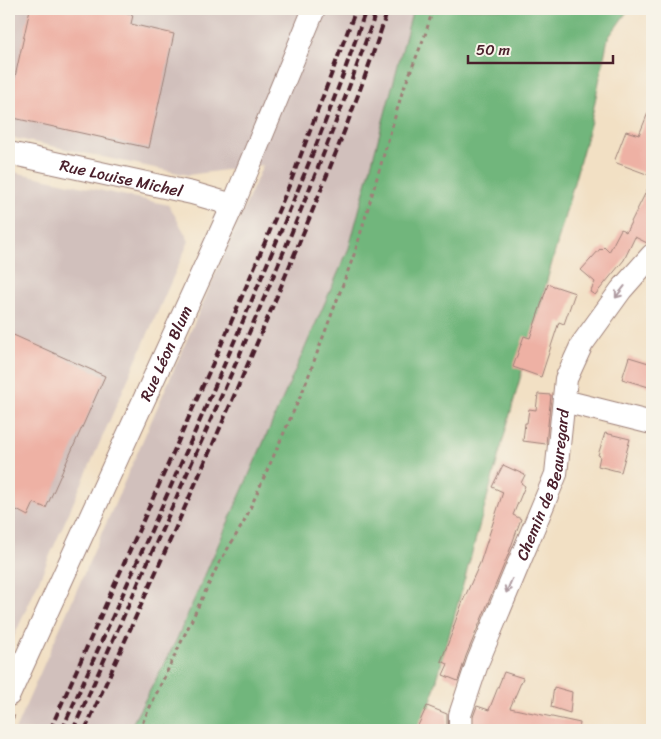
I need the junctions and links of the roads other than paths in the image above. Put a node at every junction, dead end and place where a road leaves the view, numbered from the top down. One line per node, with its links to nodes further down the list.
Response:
1 (314, 9): 3 (street, Rue Léon Blum)
2 (9, 153): 3 (street, Rue Louise Michel)
3 (233, 205): 7 (street, Rue Léon Blum)
4 (652, 256): 5 (street, Chemin de Beauregard, one-way to 5)
5 (564, 401): 6 (street); 8 (street, Chemin de Beauregard, one-way to 8)
6 (652, 423)
7 (9, 695)
8 (460, 730)

